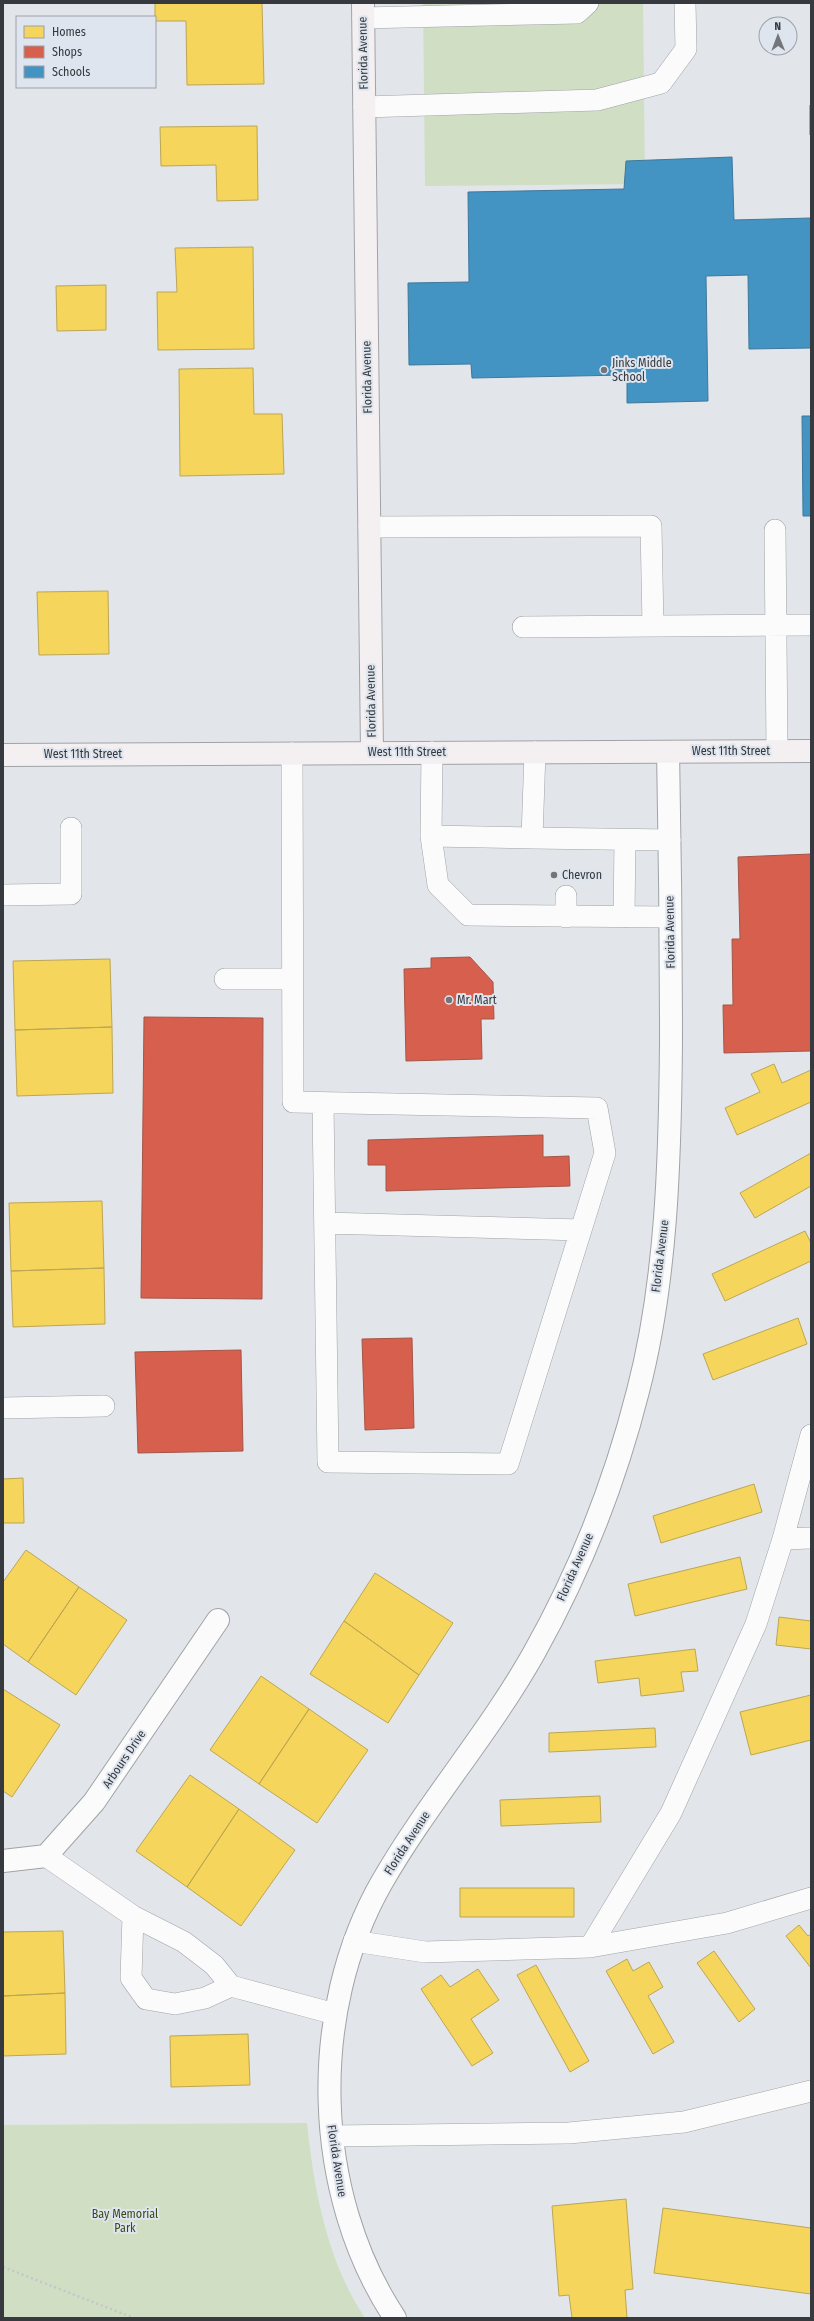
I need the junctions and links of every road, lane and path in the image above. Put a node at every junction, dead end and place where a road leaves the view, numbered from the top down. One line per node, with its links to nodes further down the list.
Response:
1 (588, 3): 3 (lane)
2 (685, 3): 5 (lane)
3 (489, 9): 4 (lane)
4 (363, 10): 5 (main road, Florida Avenue)
5 (364, 107): 6 (main road, Florida Avenue)
6 (369, 527): 9 (lane); 14 (main road, Florida Avenue)
7 (775, 530): 10 (lane)
8 (811, 625): 10 (lane)
9 (653, 626): 10 (lane); 11 (lane)
10 (775, 626): 12 (lane)
11 (523, 627)
12 (777, 751): 13 (main road, West 11th Street); 17 (main road, West 11th Street)
13 (811, 751)
14 (372, 752): 15 (main road, West 11th Street); 18 (main road, West 11th Street)
15 (432, 752): 16 (main road, West 11th Street); 21 (lane)
16 (535, 752): 17 (main road, West 11th Street); 22 (lane)
17 (668, 752): 24 (street, Florida Avenue)
18 (292, 753): 19 (main road, West 11th Street); 29 (lane)
19 (3, 755)
20 (71, 828): 25 (lane)
21 (431, 836): 22 (lane); 26 (lane)
22 (532, 838): 23 (lane)
23 (625, 840): 24 (lane); 26 (lane)
24 (670, 840): 27 (street, Florida Avenue)
25 (3, 895)
26 (624, 917): 27 (lane)
27 (669, 917): 43 (street, Florida Avenue)
28 (225, 979): 29 (lane)
29 (292, 979): 30 (lane)
30 (323, 1103): 31 (lane); 32 (lane)
31 (325, 1223): 32 (lane); 32 (lane)
32 (581, 1230)
33 (104, 1406): 34 (lane)
34 (3, 1408)
35 (811, 1435): 36 (lane)
36 (783, 1538): 37 (lane); 44 (lane)
37 (811, 1538)
38 (218, 1620): 39 (street, Arbours Drive)
39 (46, 1856): 40 (street); 42 (lane)
40 (3, 1861)
41 (811, 1898): 44 (lane)
42 (133, 1916): 45 (lane); 45 (lane)
43 (354, 1941): 44 (lane); 46 (street, Florida Avenue)
44 (590, 1947)
45 (231, 1986): 46 (lane)
46 (335, 2014): 48 (street, Florida Avenue)
47 (811, 2091): 48 (lane)
48 (332, 2136): 51 (street, Florida Avenue)
49 (3, 2267): 50 (path)
50 (134, 2318)
51 (395, 2318)

